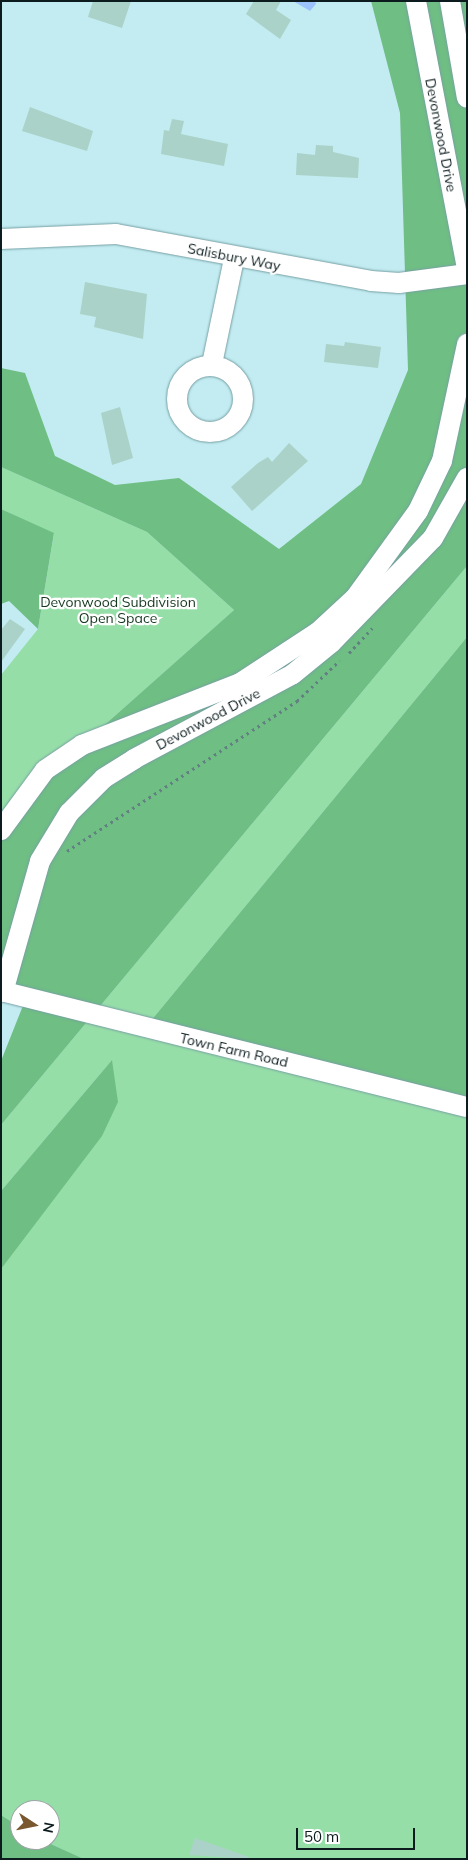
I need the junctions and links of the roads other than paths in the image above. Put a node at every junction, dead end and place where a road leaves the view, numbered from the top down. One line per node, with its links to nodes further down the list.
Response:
1 (416, 1): 6 (street, Devonwood Drive)
2 (450, 1): 3 (street)
3 (467, 98)
4 (1, 239): 5 (street, Salisbury Way)
5 (234, 259): 7 (street, Salisbury Way); 9 (street)
6 (467, 269)
7 (467, 274)
8 (467, 344): 10 (street, Devonwood Drive)
9 (212, 364)
10 (442, 460): 11 (street); 13 (street, Devonwood Drive)
11 (467, 472)
12 (467, 478): 14 (street, Devonwood Drive)
13 (1, 830)
14 (2, 992): 15 (street, Town Farm Road)
15 (467, 1107)

